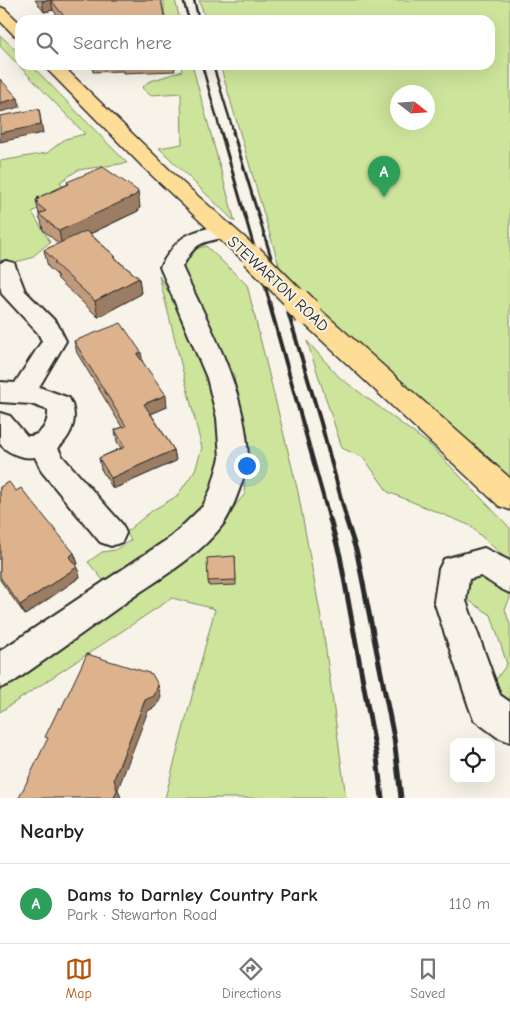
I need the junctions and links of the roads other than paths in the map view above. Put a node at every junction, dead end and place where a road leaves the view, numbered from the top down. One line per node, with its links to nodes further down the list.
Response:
1 (0, 12): 2 (main road)
2 (15, 27)
3 (57, 70): 4 (main road, STEWARTON ROAD)
4 (221, 230): 9 (main road, STEWARTON ROAD, bridge); 12 (street)
5 (6, 268): 6 (lane)
6 (11, 393): 8 (street)
7 (0, 423): 8 (street)
8 (42, 444): 10 (street)
9 (510, 497)
10 (111, 533)
11 (510, 579): 13 (street)
12 (0, 671)
13 (510, 724)

